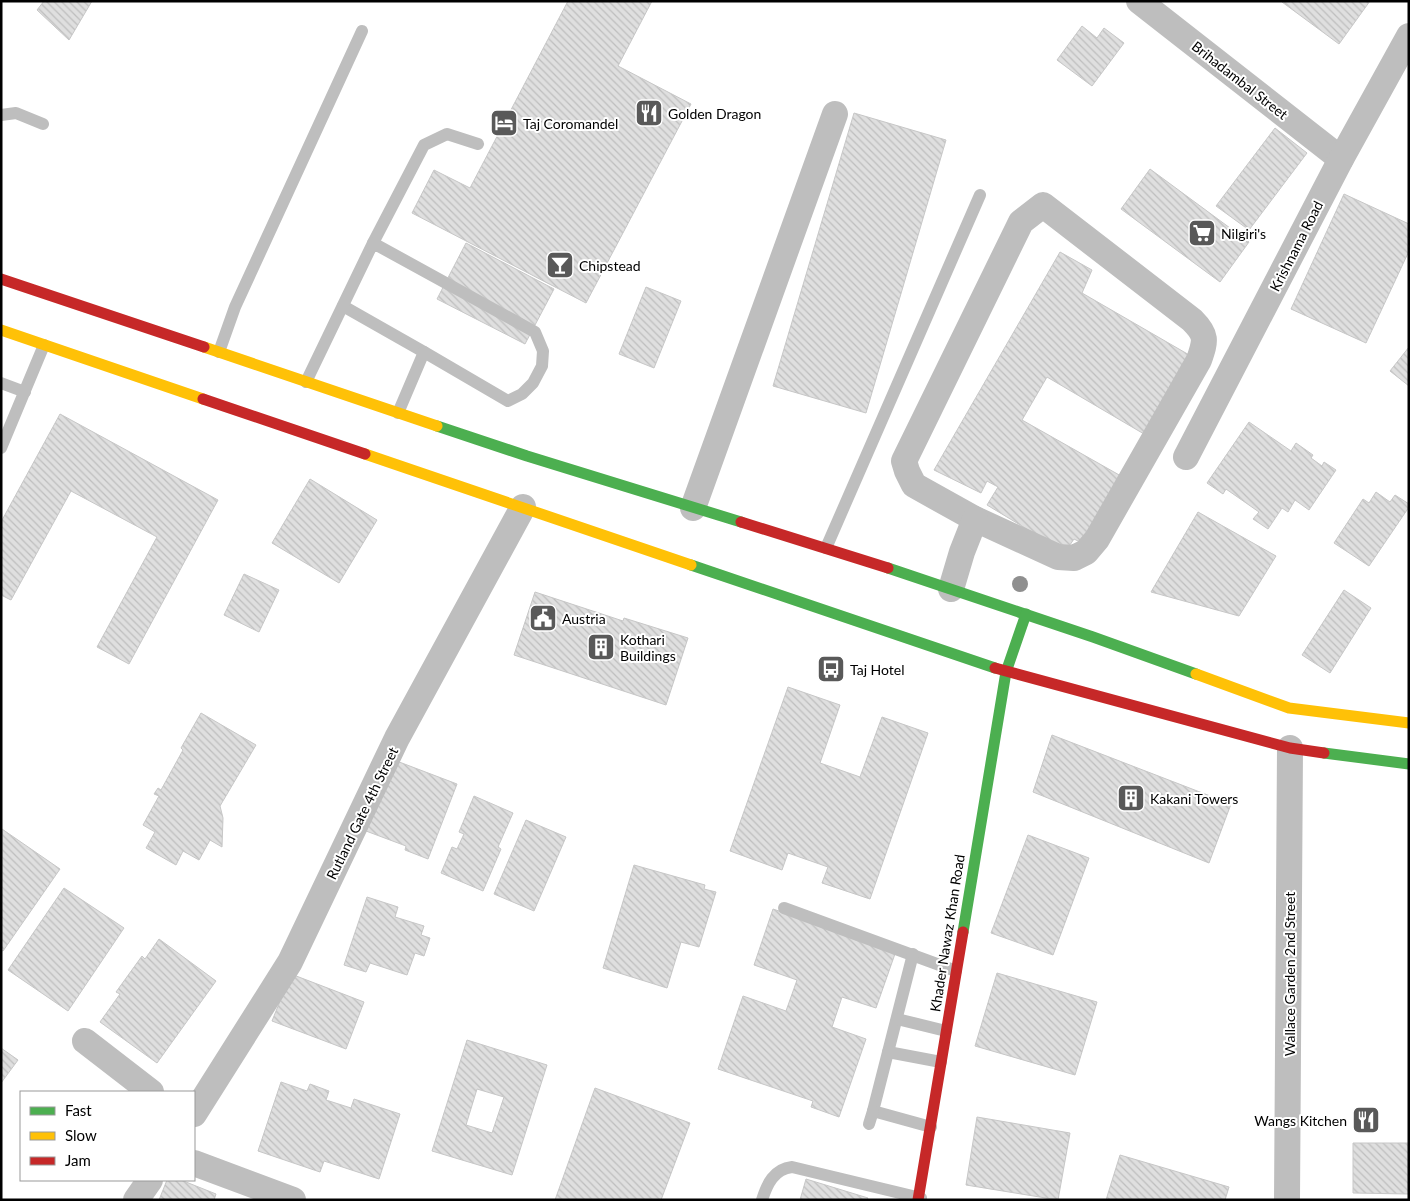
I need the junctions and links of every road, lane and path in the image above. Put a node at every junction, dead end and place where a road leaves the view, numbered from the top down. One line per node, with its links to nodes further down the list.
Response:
1 (1139, 1): 8 (street, Brihadambal Street)
2 (362, 31): 15 (lane)
3 (1409, 36): 8 (street, Krishnama Road)
4 (835, 114): 24 (street)
5 (1, 115): 6 (lane)
6 (43, 124)
7 (478, 144): 10 (lane)
8 (1341, 159): 22 (street, Krishnama Road)
9 (980, 195): 26 (lane)
10 (373, 243): 12 (lane); 16 (lane)
11 (1, 279): 15 (main road)
12 (343, 306): 16 (lane); 17 (lane)
13 (1, 330): 14 (main road)
14 (44, 345): 19 (lane); 23 (main road)
15 (219, 352): 17 (main road)
16 (424, 352): 20 (lane)
17 (306, 382): 20 (main road)
18 (1, 383): 19 (lane)
19 (24, 392): 21 (lane)
20 (398, 413): 24 (main road)
21 (1, 448)
22 (1186, 457)
23 (524, 507): 29 (main road); 43 (street, Rutland Gate 4th Street)
24 (693, 508): 26 (main road)
25 (975, 519): 25 (street); 27 (street)
26 (826, 548): 27 (main road)
27 (950, 589): 28 (main road)
28 (1026, 614): 29 (main road, Khader Nawaz Khan Road); 30 (main road)
29 (1006, 672): 31 (main road); 35 (main road, Khader Nawaz Khan Road)
30 (1408, 724)
31 (1290, 748): 32 (main road); 52 (street, Wallace Garden 2nd Street)
32 (1409, 764)
33 (784, 908): 34 (lane)
34 (912, 954): 35 (lane); 36 (lane)
35 (956, 971): 37 (main road, Khader Nawaz Khan Road)
36 (897, 1019): 37 (lane); 39 (lane)
37 (946, 1031): 40 (main road, Khader Nawaz Khan Road)
38 (85, 1041): 41 (street)
39 (888, 1052): 40 (lane); 42 (lane)
40 (941, 1062): 45 (main road, Khader Nawaz Khan Road)
41 (149, 1091)
42 (873, 1111): 44 (lane); 45 (lane)
43 (195, 1112)
44 (869, 1124)
45 (931, 1127): 48 (main road, Khader Nawaz Khan Road)
46 (195, 1163): 50 (street)
47 (149, 1181): 49 (street)
48 (921, 1199): 51 (lane)
49 (136, 1200)
50 (293, 1200)
51 (762, 1200)
52 (1287, 1200)

